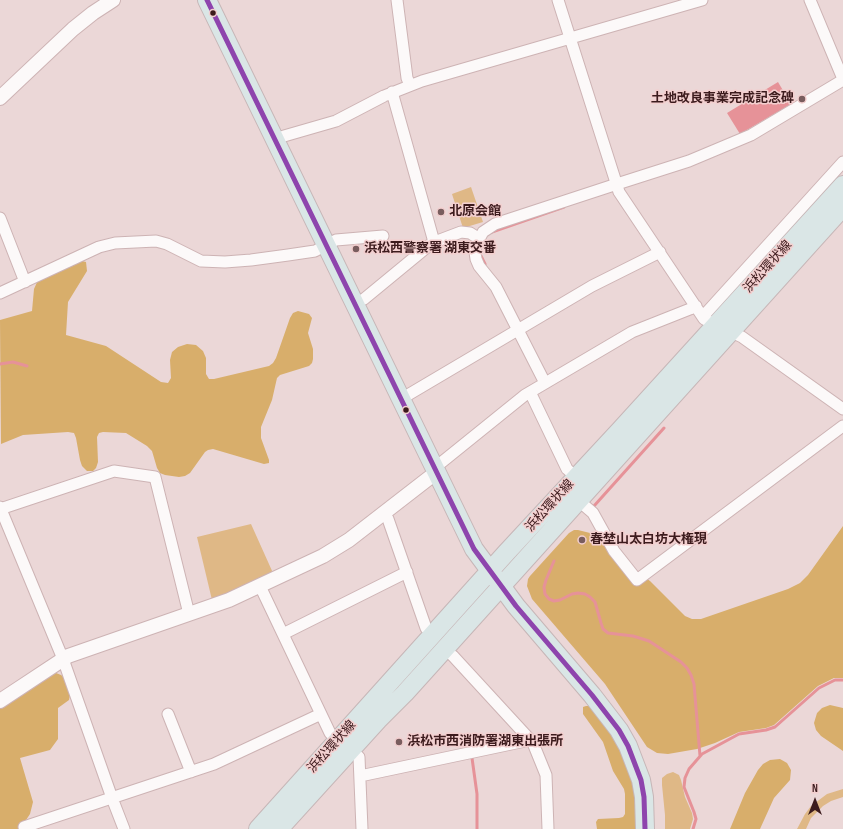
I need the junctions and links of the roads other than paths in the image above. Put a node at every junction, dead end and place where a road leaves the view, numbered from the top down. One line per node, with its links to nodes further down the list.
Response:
1 (113, 0): 12 (street)
2 (207, 0): 13 (main road)
3 (397, 0): 10 (street)
4 (558, 0): 8 (street)
5 (702, 0): 7 (street)
6 (810, 0): 9 (street)
7 (684, 2): 8 (street)
8 (570, 38): 10 (street); 16 (street)
9 (843, 80): 16 (street)
10 (410, 85): 11 (street)
11 (392, 92): 13 (street); 21 (street)
12 (0, 98)
13 (275, 140): 22 (main road)
14 (843, 162): 15 (street)
15 (840, 183): 27 (main road, 浜松環状線)
16 (617, 184): 20 (street); 23 (street)
17 (843, 207): 27 (main road, 浜松環状線)
18 (0, 218): 24 (street)
19 (383, 236): 22 (street)
20 (478, 238): 21 (street); 28 (street)
21 (434, 242): 26 (street)
22 (326, 245): 24 (street); 26 (main road)
23 (660, 252): 27 (street); 28 (street)
24 (25, 282): 25 (street)
25 (0, 292)
26 (354, 303): 31 (main road)
27 (711, 319): 29 (street); 32 (street); 34 (main road, 浜松環状線)
28 (518, 329): 29 (street); 31 (street)
29 (545, 383): 30 (street)
30 (530, 392): 35 (street); 36 (street)
31 (401, 399): 35 (main road)
32 (843, 409)
33 (843, 426): 37 (street)
34 (627, 435): 36 (main road, 浜松環状線); 37 (main road, 浜松環状線)
35 (436, 470): 39 (street); 40 (main road)
36 (576, 477): 40 (main road, 浜松環状線)
37 (578, 500): 42 (main road, 浜松環状線)
38 (0, 508): 44 (street); 48 (street)
39 (384, 513): 41 (street); 43 (street)
40 (490, 571): 42 (main road); 46 (main road, 浜松環状線)
41 (407, 572): 45 (street); 46 (street)
42 (501, 585): 47 (main road, 浜松環状線); 63 (main road)
43 (260, 586): 44 (street); 45 (street)
44 (189, 614): 48 (street)
45 (283, 634): 51 (street)
46 (434, 634): 53 (main road, 浜松環状線)
47 (444, 649): 52 (street); 53 (main road, 浜松環状線)
48 (63, 659): 49 (street); 56 (street)
49 (0, 701)
50 (168, 714): 54 (street)
51 (321, 714): 53 (street); 54 (street)
52 (530, 740): 55 (street); 62 (street)
53 (345, 745): 55 (street); 59 (main road, 浜松環状線); 60 (main road, 浜松環状線)
54 (191, 772): 56 (street)
55 (360, 776): 61 (street)
56 (112, 798): 57 (street); 58 (street)
57 (24, 827)
58 (124, 829)
59 (258, 829)
60 (279, 829)
61 (362, 829)
62 (548, 829)
63 (645, 829)

